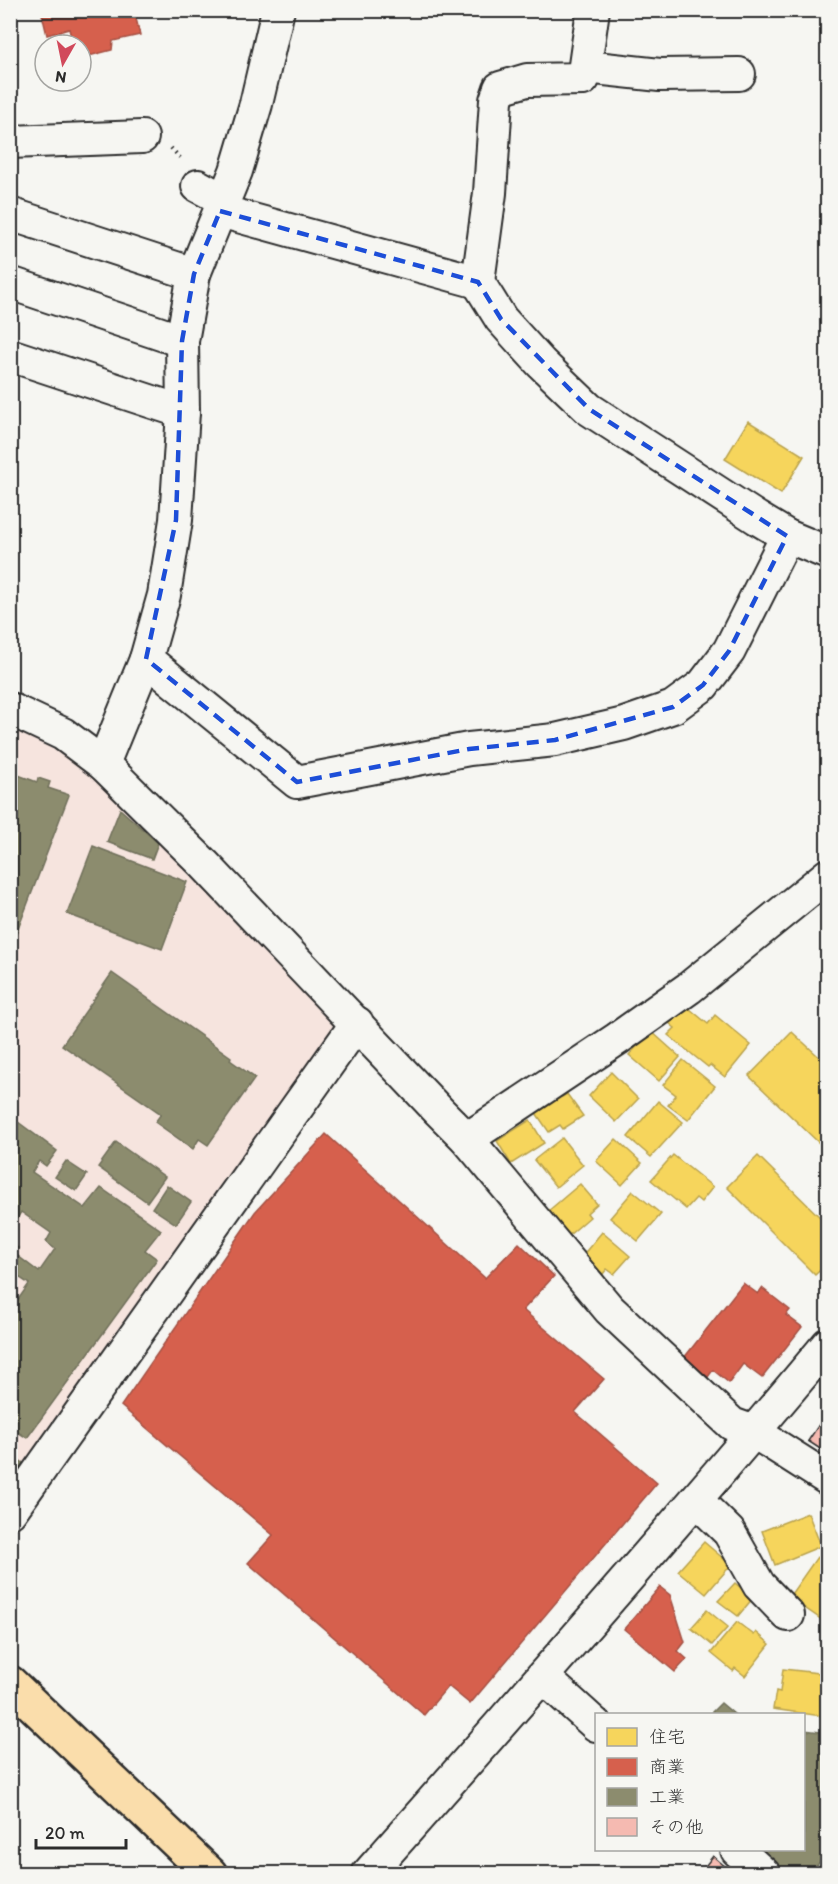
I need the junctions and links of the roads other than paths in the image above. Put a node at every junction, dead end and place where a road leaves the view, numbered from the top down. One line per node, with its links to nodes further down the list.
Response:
1 (278, 10): 8 (street)
2 (593, 10): 3 (street)
3 (586, 67): 4 (street); 11 (street)
4 (739, 74)
5 (142, 137): 6 (street)
6 (10, 142)
7 (198, 186): 8 (street)
8 (222, 206): 10 (street); 11 (street)
9 (10, 214): 10 (street)
10 (194, 274): 13 (street)
11 (478, 282): 16 (street)
12 (10, 283): 13 (street)
13 (182, 341): 15 (street)
14 (10, 355): 15 (street)
15 (183, 412): 18 (street)
16 (787, 536): 17 (street); 18 (street)
17 (828, 553)
18 (146, 660): 20 (street)
19 (10, 709): 20 (street)
20 (103, 764): 22 (street)
21 (828, 875): 23 (street)
22 (357, 1023): 23 (street); 28 (street)
23 (467, 1138): 25 (street)
24 (828, 1344): 25 (street)
25 (754, 1432): 26 (street); 27 (street)
26 (828, 1479)
27 (696, 1500): 29 (street); 30 (street)
28 (10, 1512)
29 (788, 1615)
30 (543, 1677): 32 (street); 35 (street)
31 (10, 1683): 34 (main road)
32 (595, 1723)
33 (738, 1851): 36 (street)
34 (210, 1874)
35 (368, 1874)
36 (764, 1874)

